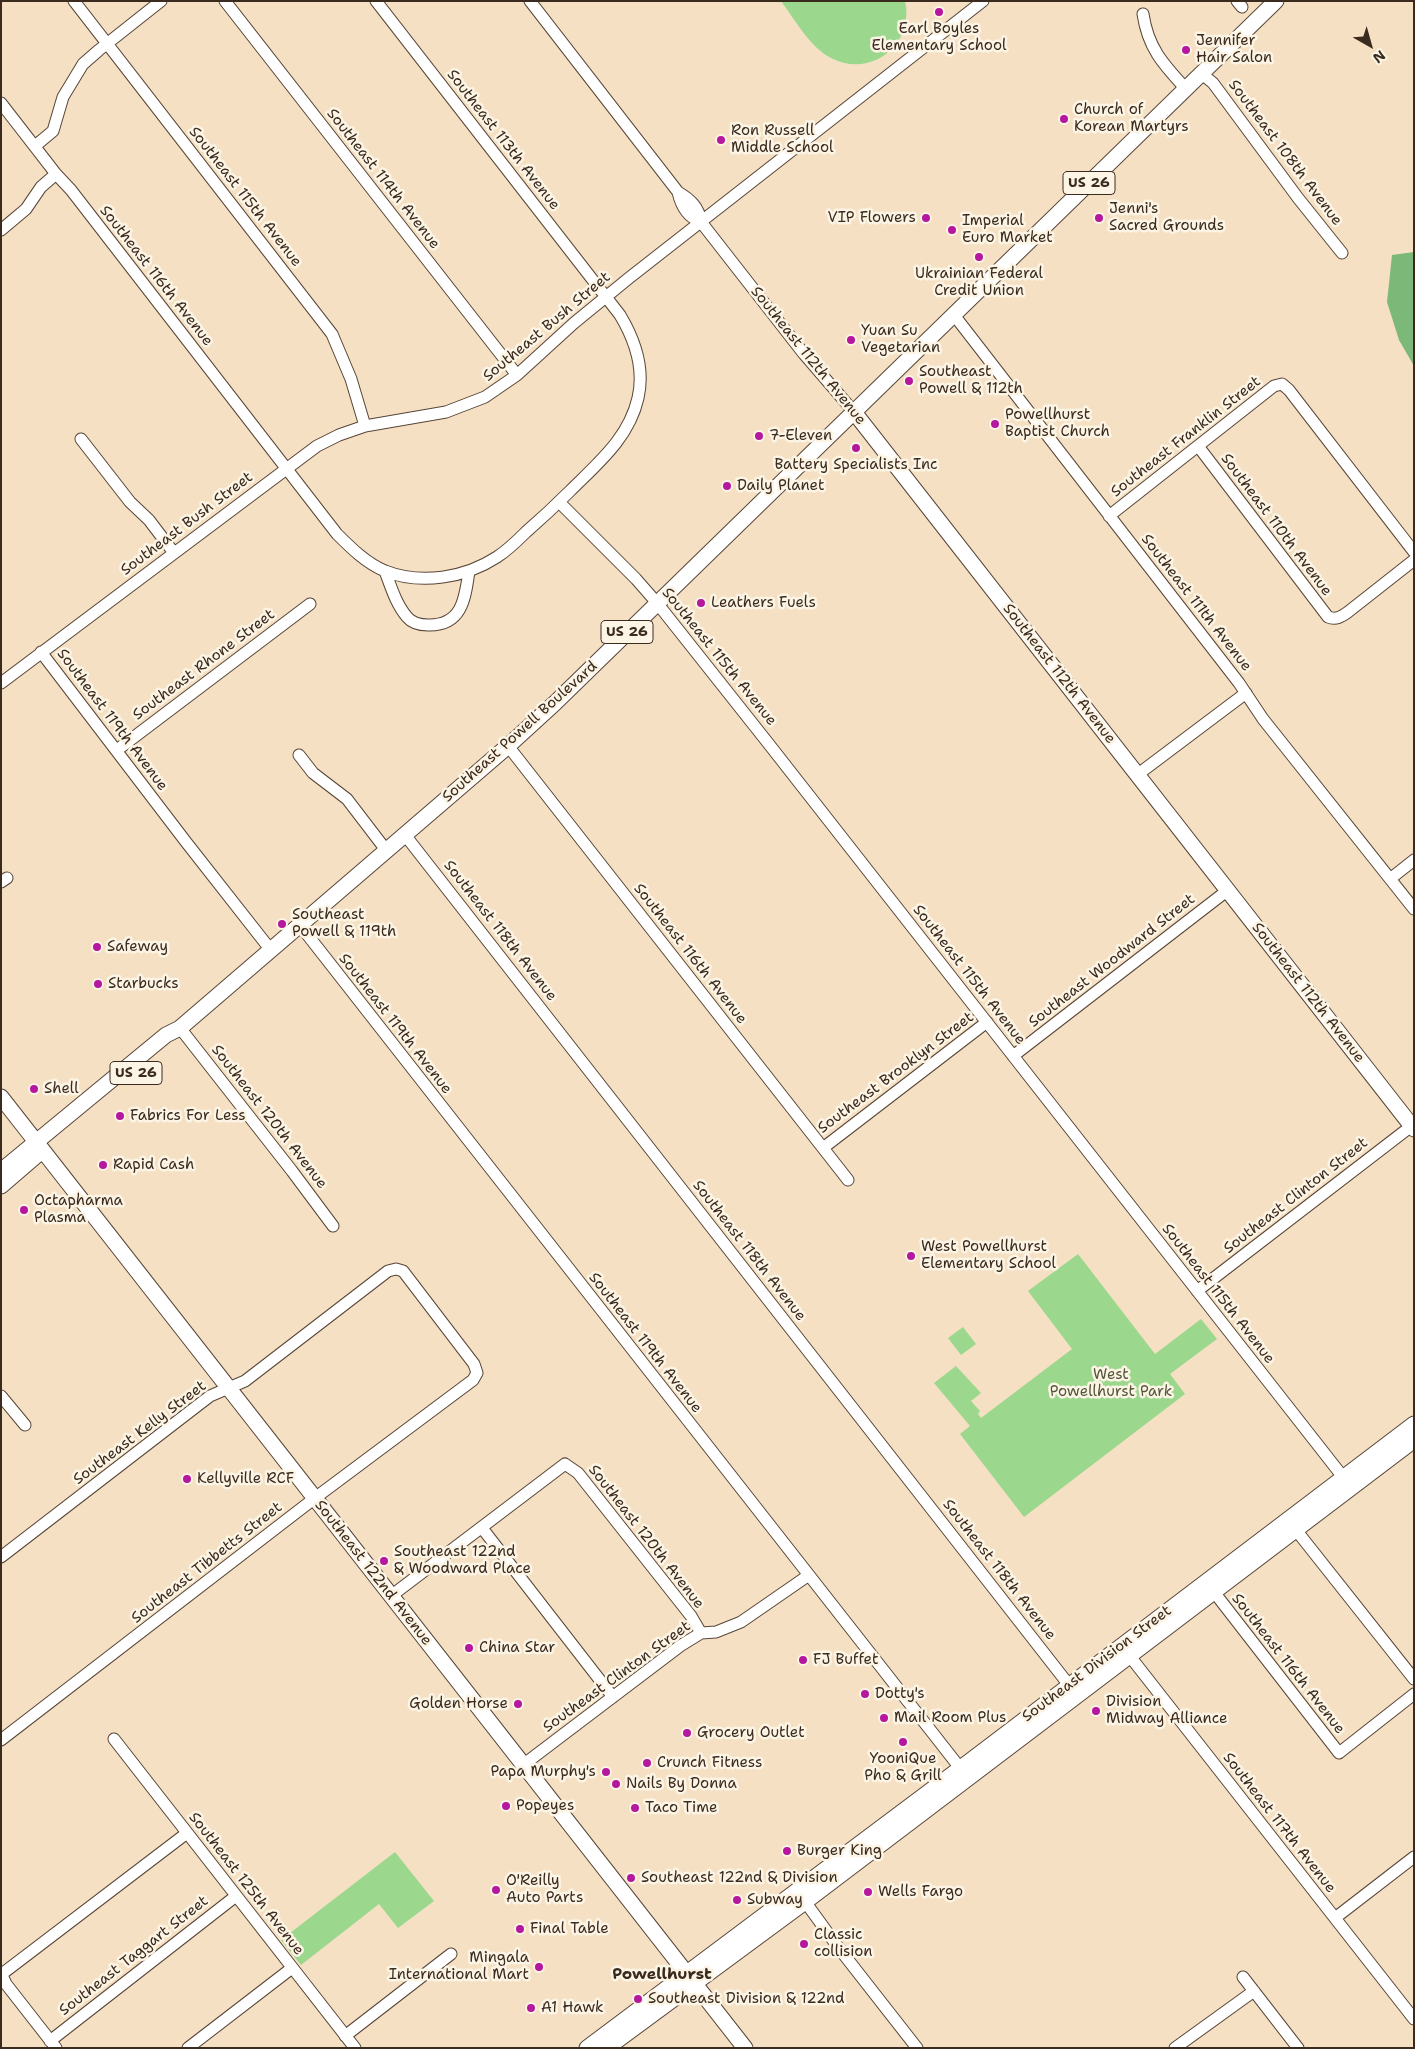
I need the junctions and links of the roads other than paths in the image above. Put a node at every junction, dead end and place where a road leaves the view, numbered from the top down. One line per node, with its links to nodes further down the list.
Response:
1 (74, 1): 9 (street, Southeast 115th Avenue)
2 (161, 1): 9 (street)
3 (225, 1): 20 (street, Southeast 114th Avenue)
4 (376, 1): 18 (street, Southeast 113th Avenue)
5 (530, 1): 15 (street, Southeast 112th Avenue)
6 (983, 1): 15 (street, Southeast Bush Street)
7 (1276, 1): 10 (main road, Southeast Powell Boulevard / US 26)
8 (1143, 14): 11 (street)
9 (107, 43): 13 (street); 22 (street, Southeast 115th Avenue)
10 (1202, 74): 11 (main road, Southeast Powell Boulevard / US 26); 17 (street, Southeast 108th Avenue)
11 (1186, 89): 19 (main road, Southeast Powell Boulevard / US 26)
12 (1, 103): 13 (street, Southeast 116th Avenue)
13 (35, 146): 14 (street, Southeast 116th Avenue)
14 (56, 174): 16 (street); 25 (street, Southeast 116th Avenue)
15 (701, 222): 18 (street, Southeast Bush Street); 21 (street, Southeast 112th Avenue)
16 (1, 230)
17 (1342, 253)
18 (606, 297): 20 (street, Southeast Bush Street); 26 (street, Southeast 113th Avenue)
19 (954, 315): 21 (main road, Southeast Powell Boulevard / US 26); 27 (street, Southeast 111th Avenue)
20 (517, 375): 22 (street, Southeast Bush Street)
21 (854, 412): 33 (main road, Southeast Powell Boulevard / US 26); 41 (main road, Southeast 112th Avenue)
22 (365, 426): 25 (street, Southeast Bush Street)
23 (81, 440): 29 (street)
24 (1198, 446): 27 (street, Southeast Franklin Street); 28 (street, Southeast Franklin Street); 30 (street, Southeast 110th Avenue)
25 (287, 467): 29 (street, Southeast Bush Street); 31 (street, Southeast 116th Avenue)
26 (559, 502): 32 (street, Southeast 113th Avenue); 33 (street, Southeast 115th Avenue)
27 (1110, 516): 37 (street, Southeast 111th Avenue)
28 (1414, 552)
29 (174, 553): 35 (street, Southeast Bush Street)
30 (1414, 560)
31 (385, 571): 32 (street, Southeast 113th Avenue); 32 (street)
32 (469, 571)
33 (657, 603): 38 (main road, Southeast Powell Boulevard / US 26); 50 (street, Southeast 115th Avenue)
34 (310, 604): 39 (street, Southeast Rhone Street)
35 (42, 652): 36 (street, Southeast Bush Street); 39 (street, Southeast 119th Avenue)
36 (1, 683)
37 (1246, 693): 41 (street); 45 (street, Southeast 111th Avenue)
38 (508, 746): 42 (main road, Southeast Powell Boulevard / US 26); 56 (street, Southeast 116th Avenue)
39 (117, 750): 49 (street, Southeast 119th Avenue)
40 (299, 755): 43 (street)
41 (1137, 775): 46 (main road, Southeast 112th Avenue)
42 (405, 835): 43 (main road, Southeast Powell Boulevard / US 26); 79 (street, Southeast 118th Avenue)
43 (386, 850): 48 (main road, Southeast Powell Boulevard / US 26)
44 (1414, 860): 45 (street)
45 (1390, 879): 47 (street, Southeast 111th Avenue)
46 (1228, 890): 52 (street, Southeast Woodward Street); 54 (main road, Southeast 112th Avenue)
47 (1414, 909)
48 (299, 924): 49 (main road, Southeast Powell Boulevard / US 26); 73 (street, Southeast 119th Avenue)
49 (270, 949): 51 (main road, Southeast Powell Boulevard / US 26)
50 (987, 1022): 52 (street, Southeast 115th Avenue); 56 (street, Southeast Brooklyn Street)
51 (180, 1028): 55 (main road, Southeast Powell Boulevard / US 26); 60 (street, Southeast 120th Avenue)
52 (1014, 1056): 62 (street, Southeast 115th Avenue)
53 (1, 1097): 55 (main road, Southeast 122nd Avenue)
54 (1413, 1126): 62 (street, Southeast Clinton Street)
55 (39, 1146): 57 (main road, Southeast Powell Boulevard / US 26); 59 (main road, Southeast Powell Boulevard / US 26); 63 (main road, Southeast 122nd Avenue)
56 (823, 1148): 58 (street, Southeast 116th Avenue)
57 (1, 1172)
58 (848, 1180)
59 (1, 1186)
60 (333, 1226)
61 (396, 1269): 63 (street, Southeast Kelly Street); 69 (street, Southeast Tibbetts Street)
62 (1197, 1291): 68 (street, Southeast 115th Avenue)
63 (228, 1388): 69 (main road, Southeast 122nd Avenue); 72 (street, Southeast Kelly Street)
64 (1, 1396): 66 (street)
65 (1414, 1424): 68 (main road, Southeast Division Street)
66 (24, 1425)
67 (1414, 1440): 71 (main road, Southeast Division Street)
68 (1343, 1477): 77 (main road, Southeast Division Street)
69 (315, 1498): 75 (main road, Southeast 122nd Avenue); 84 (street, Southeast Tibbetts Street)
70 (482, 1528): 75 (street); 76 (street, Southeast 120th Avenue); 81 (street)
71 (1296, 1530): 74 (main road, Southeast Division Street); 78 (street)
72 (1, 1557)
73 (809, 1575): 76 (street, Southeast Clinton Street); 87 (street, Southeast 119th Avenue)
74 (1214, 1592): 77 (main road, Southeast Division Street); 80 (street, Southeast 116th Avenue)
75 (391, 1596): 86 (main road, Southeast 122nd Avenue)
76 (701, 1633): 81 (street, Southeast Clinton Street)
77 (1126, 1651): 79 (main road, Southeast Division Street); 85 (main road, Southeast Division Street); 92 (street, Southeast 117th Avenue)
78 (1414, 1679)
79 (1070, 1685): 82 (main road, Southeast Division Street)
80 (1414, 1694)
81 (614, 1696): 86 (street, Southeast Clinton Street)
82 (1026, 1718): 85 (main road); 87 (main road, Southeast Division Street)
83 (114, 1739): 88 (street, Southeast 125th Avenue)
84 (1, 1740)
85 (995, 1758): 87 (main road, Southeast Division Street)
86 (523, 1765): 97 (main road, Southeast 122nd Avenue)
87 (964, 1773): 91 (main road, Southeast Division Street)
88 (187, 1832): 90 (street, Southeast 125th Avenue); 95 (street)
89 (1414, 1857): 92 (street)
90 (236, 1896): 94 (street, Southeast 125th Avenue); 101 (street, Southeast Taggart Street)
91 (801, 1896): 97 (main road, Southeast Division Street); 107 (street)
92 (1335, 1918): 99 (street, Southeast 117th Avenue)
93 (451, 1954): 100 (street)
94 (292, 1968): 100 (street, Southeast 125th Avenue); 102 (street)
95 (2, 1974): 101 (street)
96 (1243, 1977): 98 (street)
97 (691, 1978): 104 (main road, Southeast Division Street); 105 (main road, Southeast Division Street); 106 (main road, Southeast 122nd Avenue)
98 (1254, 1991): 108 (street); 109 (street)
99 (1412, 2012)
100 (345, 2036): 103 (street, Southeast 125th Avenue)
101 (53, 2044)
102 (188, 2048)
103 (355, 2048)
104 (587, 2048)
105 (607, 2048)
106 (745, 2048)
107 (917, 2048)
108 (1175, 2048)
109 (1298, 2048)

